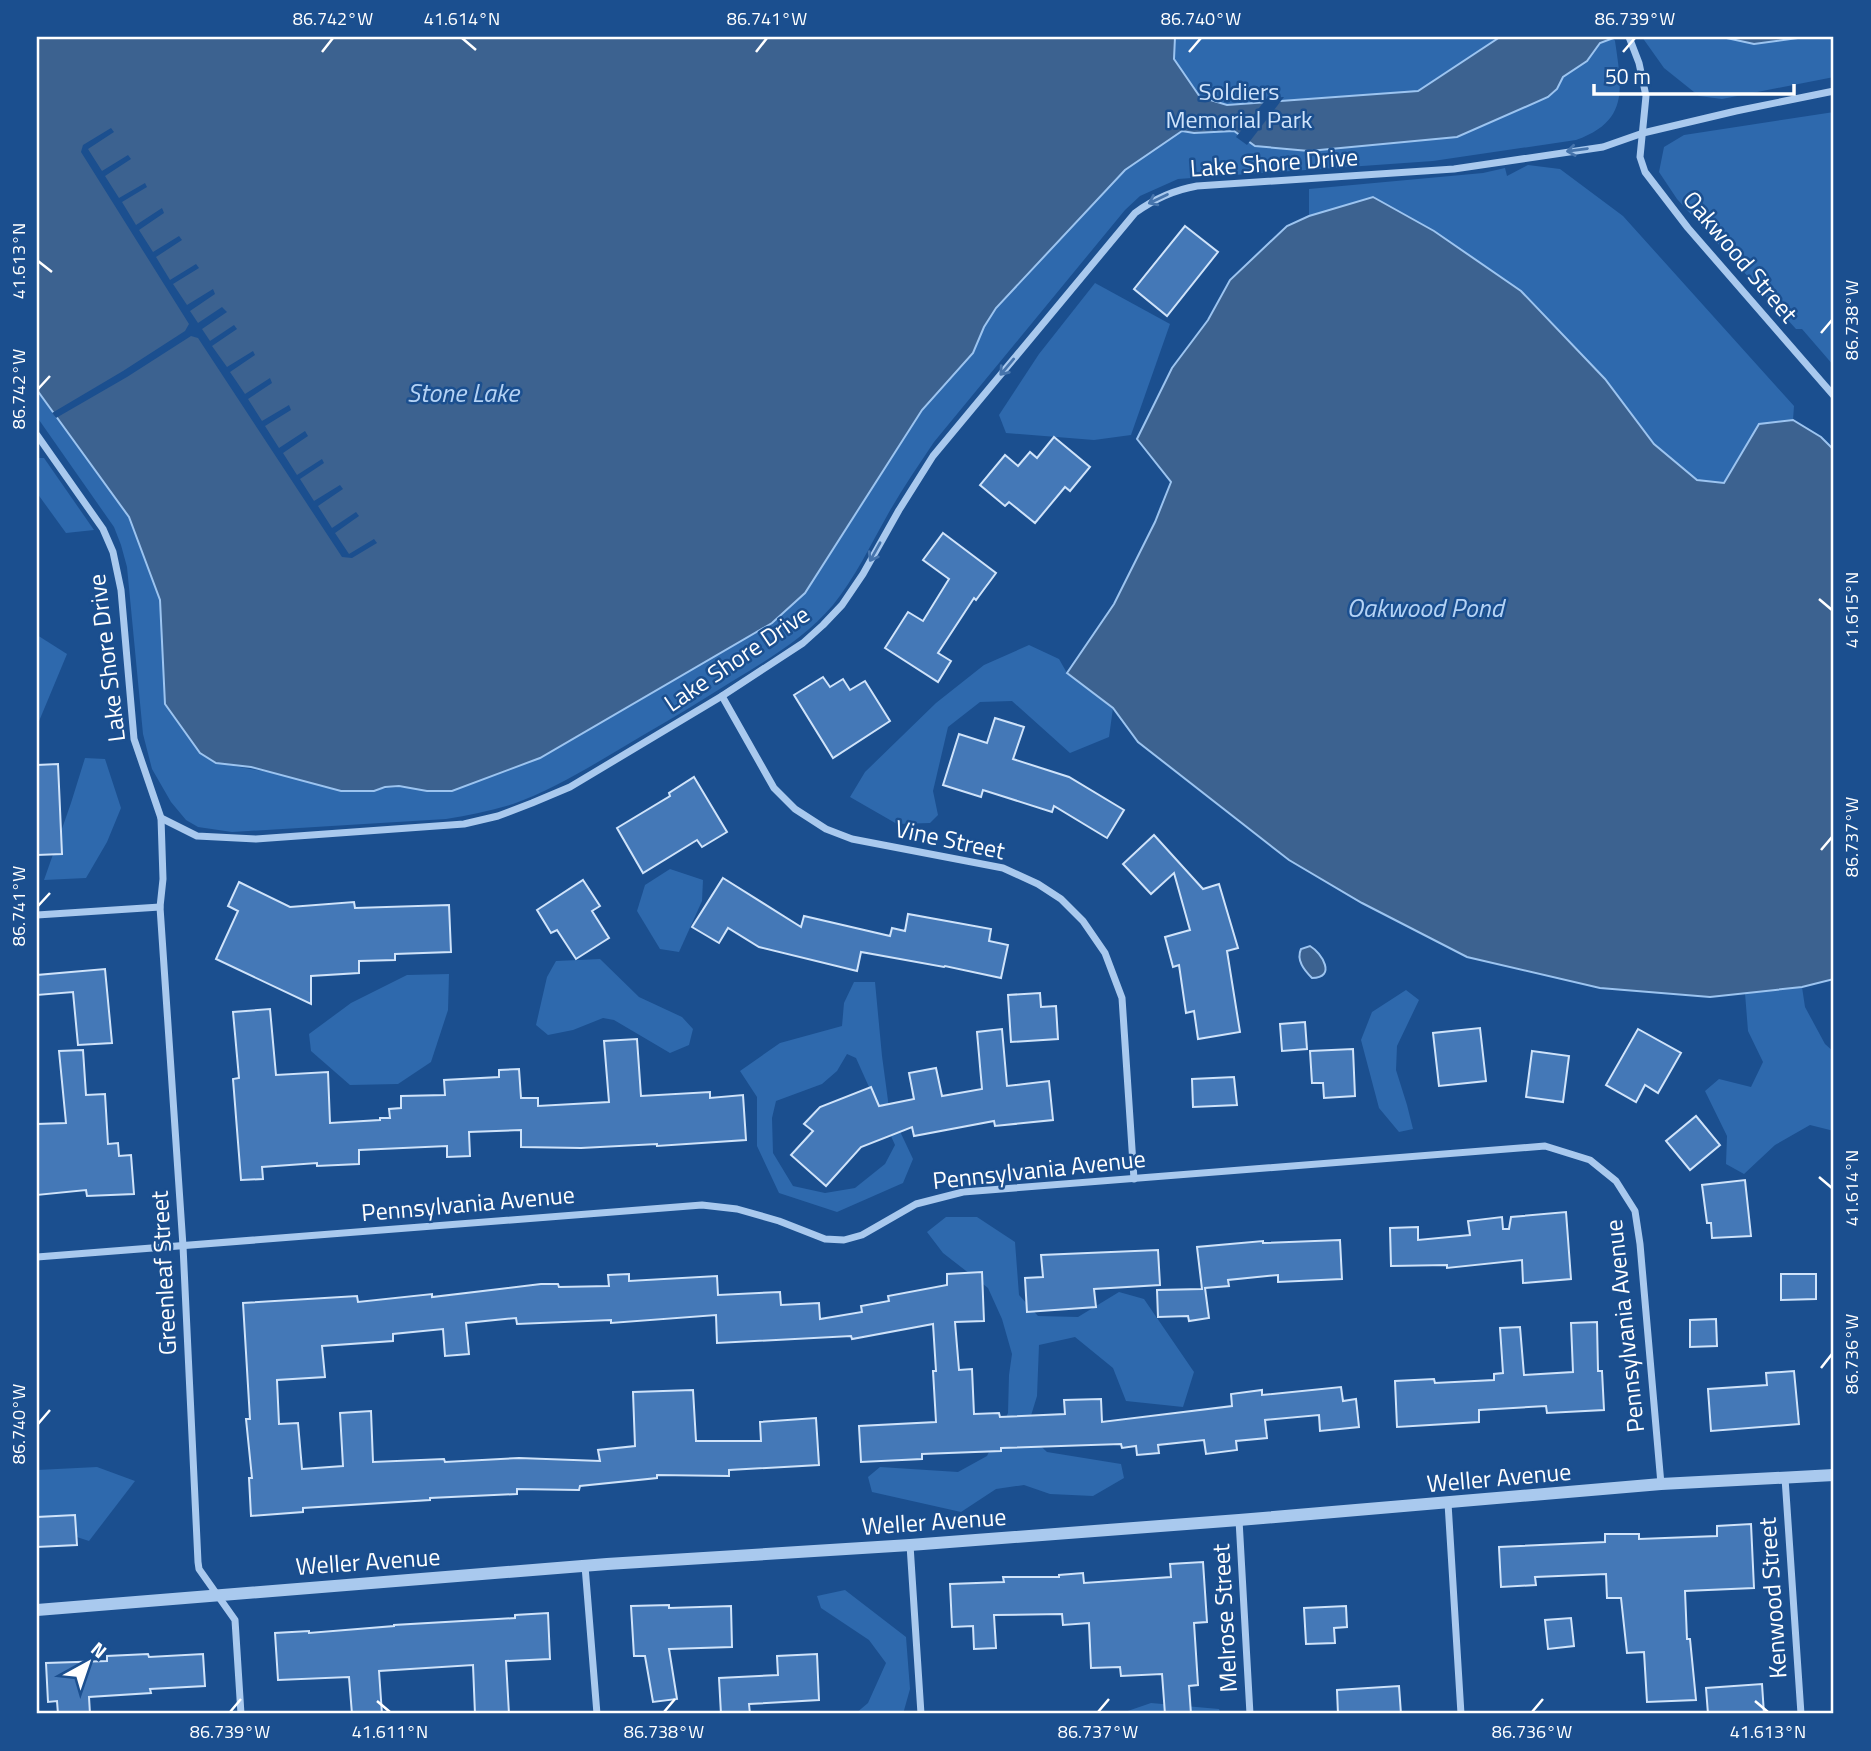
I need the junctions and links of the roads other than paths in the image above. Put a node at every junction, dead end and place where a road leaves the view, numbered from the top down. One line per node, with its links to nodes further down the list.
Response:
1 (1629, 37): 3 (street, Oakwood Street)
2 (1834, 91): 3 (street, Lake Shore Drive)
3 (1643, 132): 4 (street, Oakwood Street); 6 (street, Lake Shore Drive, one-way to 6)
4 (1834, 396)
5 (37, 435): 7 (street, Lake Shore Drive)
6 (722, 696): 7 (street, Lake Shore Drive); 10 (street, Vine Street)
7 (161, 818): 8 (street, Greenleaf Street)
8 (160, 907): 9 (street); 11 (street, Greenleaf Street)
9 (37, 915)
10 (1134, 1179): 11 (street, Pennsylvania Avenue); 15 (street, Pennsylvania Avenue)
11 (183, 1246): 12 (street, Pennsylvania Avenue); 20 (street, Greenleaf Street)
12 (37, 1257)
13 (1834, 1475): 14 (street, Weller Avenue)
14 (1785, 1478): 15 (street, Weller Avenue); 27 (street, Kenwood Street)
15 (1661, 1485): 16 (street, Weller Avenue)
16 (1448, 1503): 17 (street, Weller Avenue); 26 (street)
17 (1239, 1520): 18 (street, Weller Avenue); 25 (street, Melrose Street)
18 (910, 1545): 19 (street, Weller Avenue); 24 (street)
19 (585, 1566): 20 (street, Weller Avenue); 23 (street)
20 (216, 1594): 21 (street, Weller Avenue); 22 (street, Greenleaf Street)
21 (37, 1610)
22 (241, 1714)
23 (597, 1714)
24 (921, 1714)
25 (1250, 1714)
26 (1461, 1714)
27 (1801, 1714)

